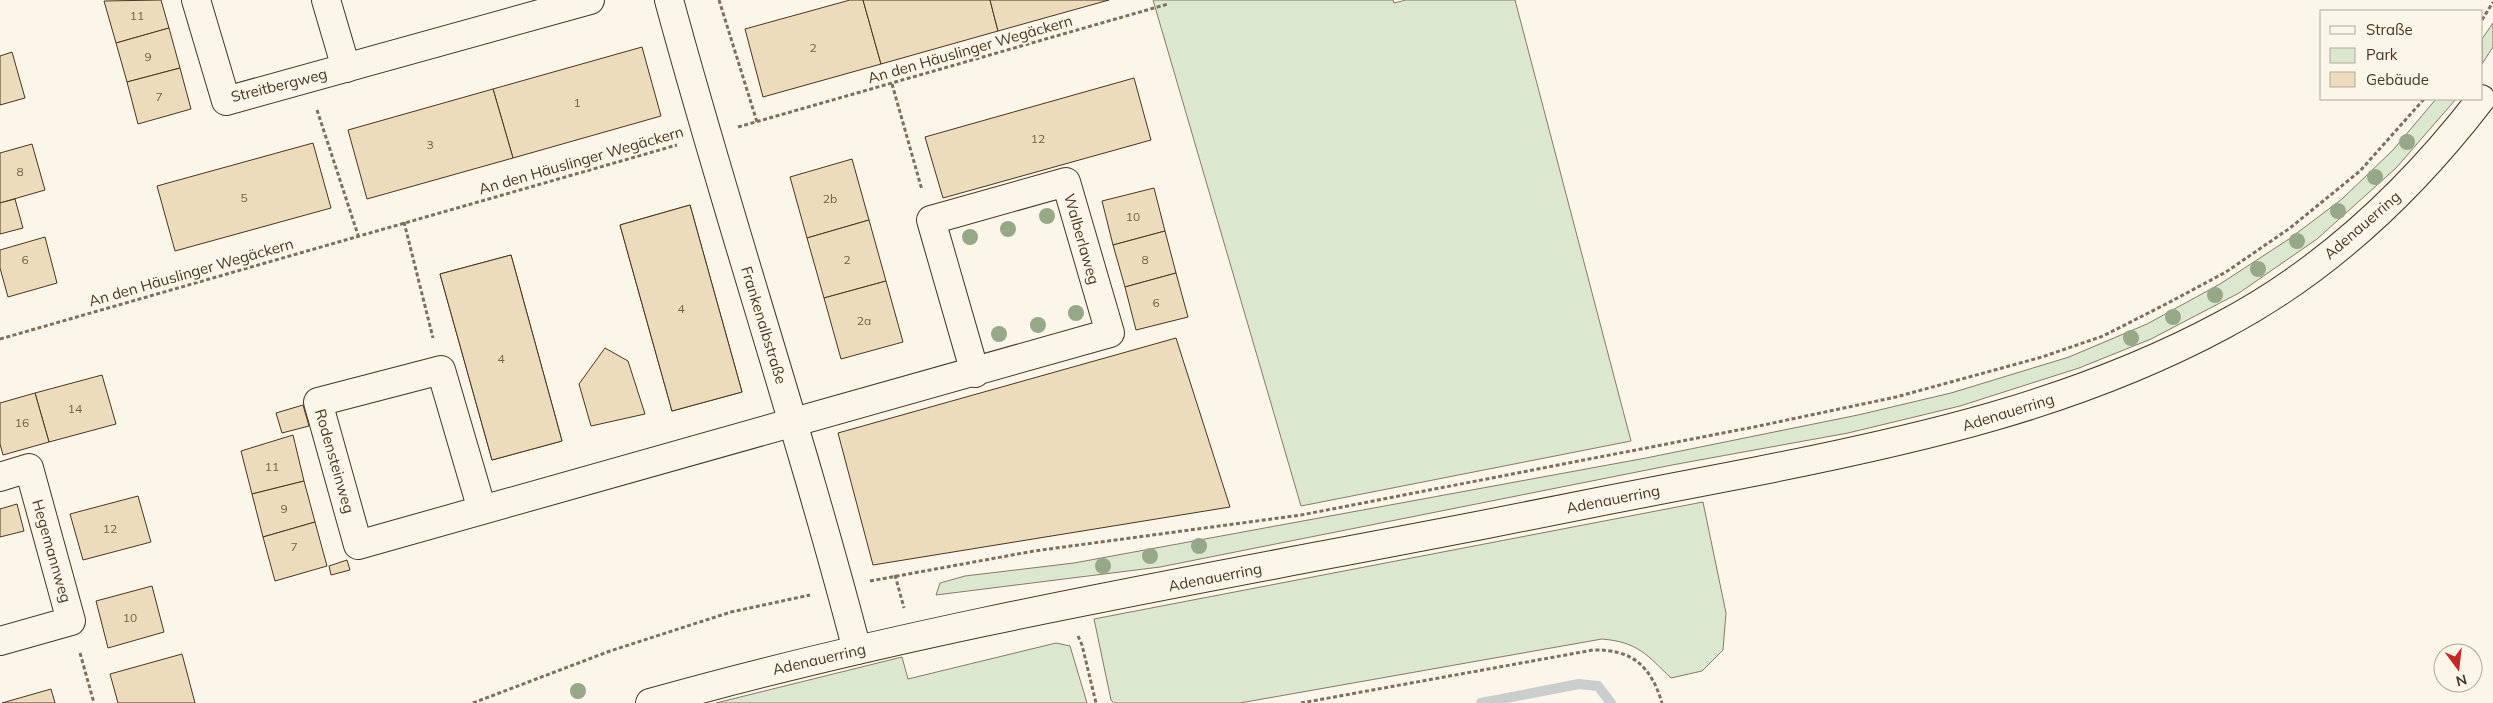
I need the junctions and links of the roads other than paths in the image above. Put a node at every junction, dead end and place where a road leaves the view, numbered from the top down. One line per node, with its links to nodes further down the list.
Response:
1 (196, 0): 6 (street, Streitbergweg)
2 (326, 0): 6 (street, Streitbergweg)
3 (590, 0): 5 (street)
4 (669, 0): 11 (street, Frankenalbstraße)
5 (516, 10): 6 (street, Streitbergweg)
6 (346, 68)
7 (2493, 84): 8 (street, Adenauerring)
8 (2483, 97)
9 (2480, 100): 15 (street, Adenauerring)
10 (975, 373): 10 (street, Walberlaweg); 11 (street, Walberlaweg)
11 (794, 423): 13 (street, Rodensteinweg); 15 (street, Frankenalbstraße)
12 (0, 476): 14 (street, Hegemannweg)
13 (482, 510): 13 (street, Rodensteinweg)
14 (0, 640)
15 (857, 650): 16 (street, Adenauerring)
16 (650, 703)

